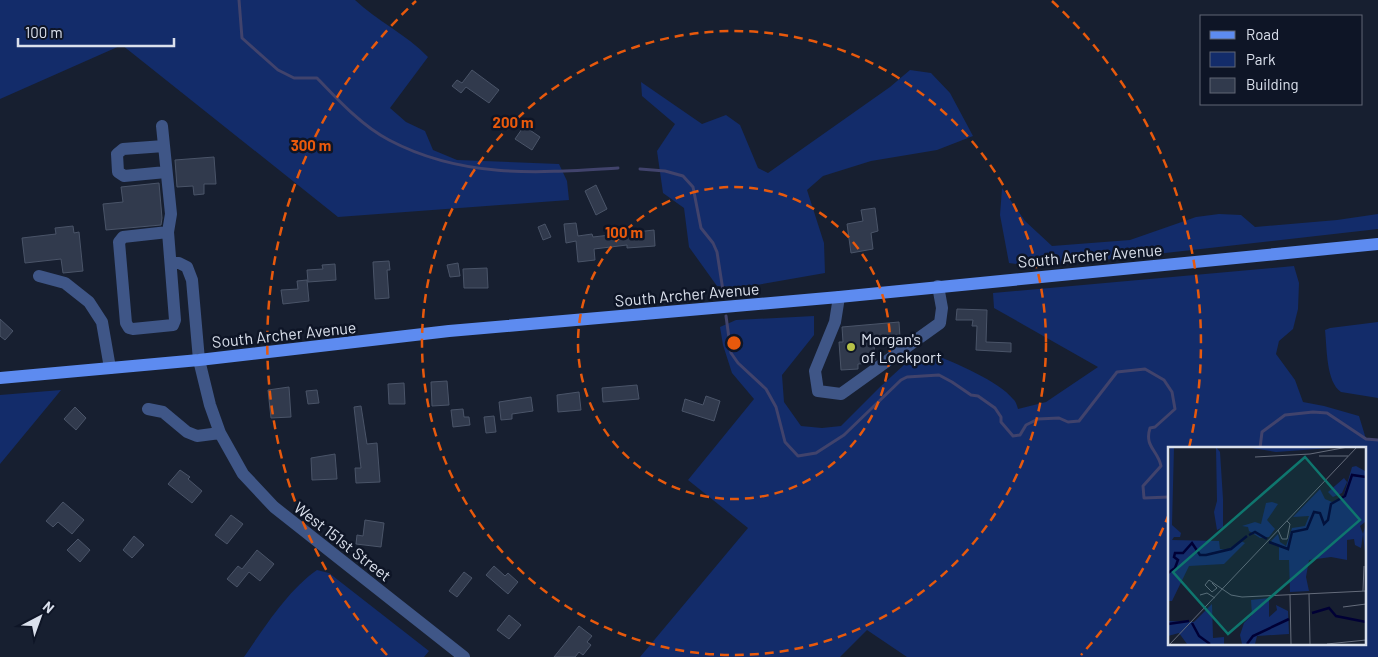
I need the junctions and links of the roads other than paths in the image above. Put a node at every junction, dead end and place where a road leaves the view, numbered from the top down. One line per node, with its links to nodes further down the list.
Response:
1 (162, 126): 2 (street)
2 (164, 146): 3 (street); 3 (street)
3 (166, 172): 4 (street)
4 (168, 232): 6 (street); 6 (street)
5 (1378, 244): 8 (main road, South Archer Avenue)
6 (172, 263): 10 (street, West 151st Street)
7 (39, 276): 11 (street)
8 (938, 286): 9 (main road, South Archer Avenue); 9 (street)
9 (839, 296): 10 (main road, South Archer Avenue)
10 (199, 360): 11 (main road, South Archer Avenue); 14 (street, West 151st Street)
11 (110, 368): 12 (main road, South Archer Avenue)
12 (0, 378)
13 (148, 409): 14 (street)
14 (220, 433): 15 (street, West 151st Street)
15 (464, 657)

